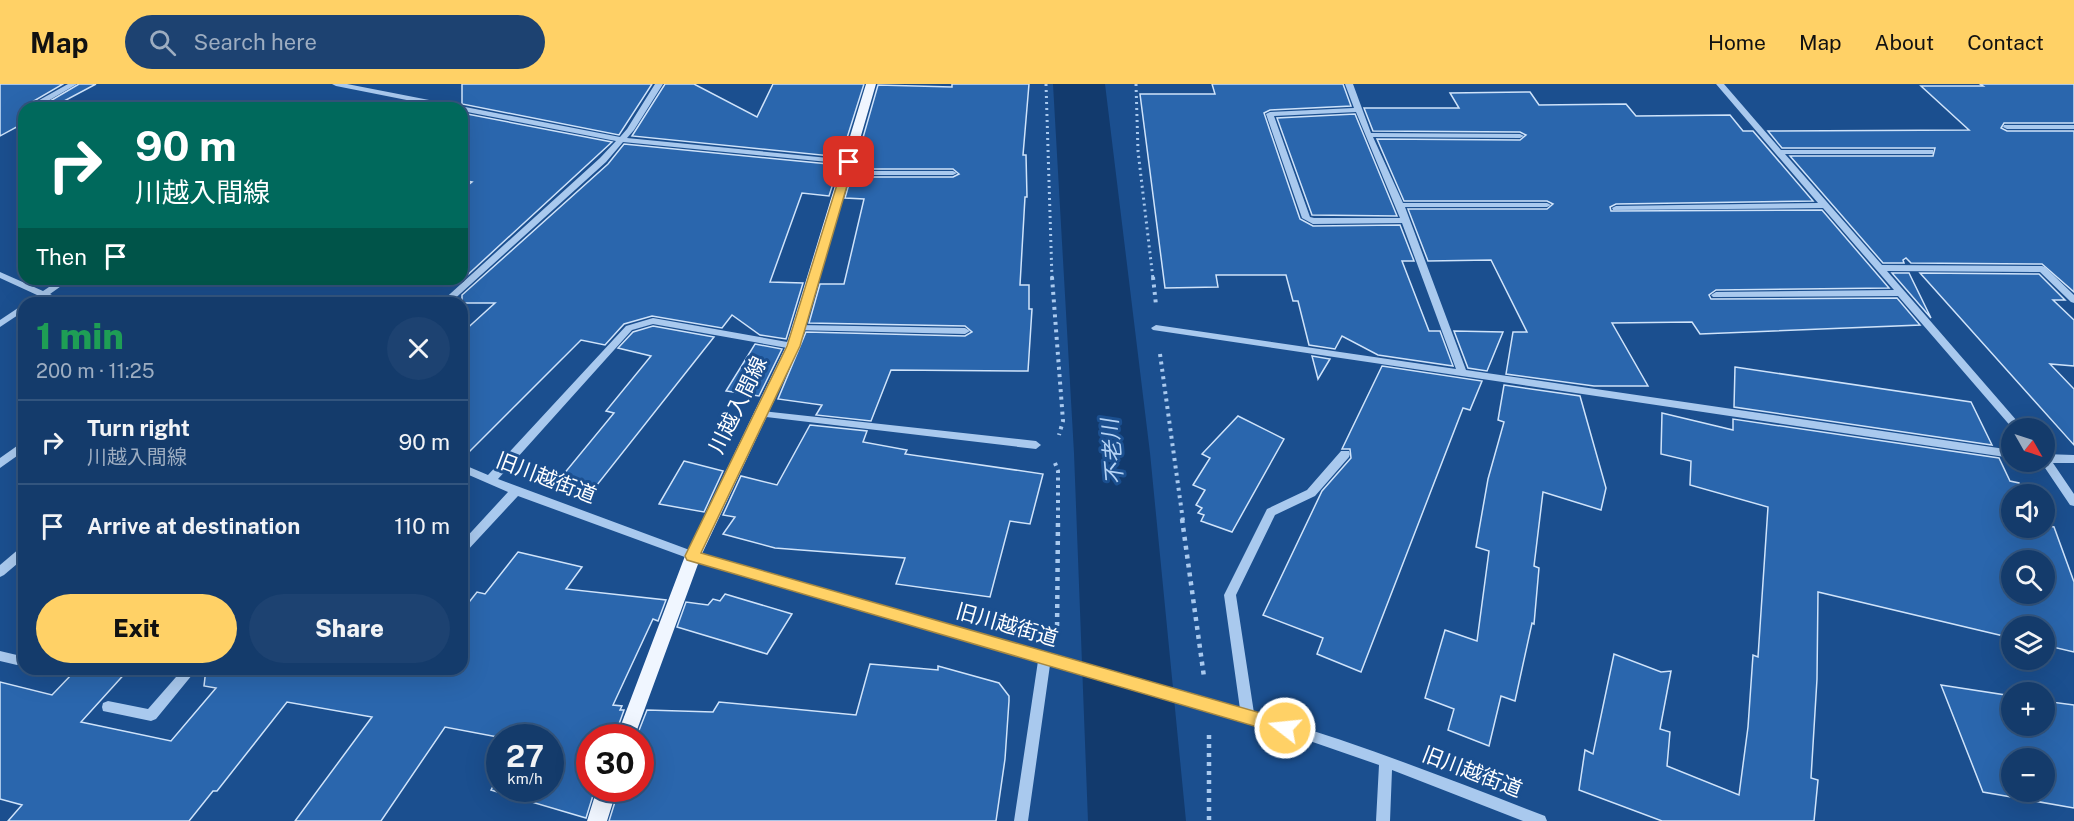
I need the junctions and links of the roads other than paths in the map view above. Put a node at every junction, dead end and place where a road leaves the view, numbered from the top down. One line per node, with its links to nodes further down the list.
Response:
1 (73, 84): 7 (street)
2 (336, 84): 8 (street)
3 (659, 84): 15 (street)
4 (871, 84): 18 (main road, 川越入間線)
5 (1348, 84): 10 (street)
6 (1720, 84): 16 (street)
7 (40, 102)
8 (429, 102)
9 (468, 110): 15 (street)
10 (1359, 110): 13 (street); 24 (street)
11 (2007, 127): 12 (street)
12 (2074, 128)
13 (1368, 135): 14 (street); 20 (street)
14 (1520, 136)
15 (622, 140): 18 (street); 27 (street)
16 (1780, 152): 17 (street); 22 (street)
17 (1930, 152)
18 (847, 167): 19 (street); 41 (main road, 川越入間線)
19 (953, 173)
20 (1400, 205): 21 (street); 24 (street)
21 (1547, 205)
22 (1825, 205): 23 (street); 25 (street)
23 (1616, 208)
24 (1405, 220): 45 (street)
25 (1879, 268): 32 (street); 38 (street)
26 (0, 275): 28 (street)
27 (468, 282)
28 (18, 283)
29 (22, 285): 33 (street)
30 (57, 285): 33 (street)
31 (465, 285): 37 (street)
32 (1900, 293): 34 (street); 47 (street)
33 (42, 294): 35 (street); 36 (street)
34 (1716, 295)
35 (38, 297)
36 (49, 297)
37 (452, 297)
38 (2074, 300)
39 (18, 311): 40 (street)
40 (0, 324)
41 (799, 328): 43 (street); 44 (main road, 川越入間線)
42 (1156, 328): 45 (street)
43 (965, 331)
44 (793, 346): 46 (main road, 川越入間線); 57 (street)
45 (1462, 372): 50 (street)
46 (761, 414): 48 (street); 62 (main road, 川越入間線)
47 (2009, 418)
48 (1036, 445)
49 (18, 450): 54 (street)
50 (2001, 452)
51 (1345, 454): 69 (street)
52 (2055, 459): 53 (street)
53 (2074, 459)
54 (0, 464)
55 (468, 470): 57 (street, 旧川越街道)
56 (2054, 472): 59 (street)
57 (491, 479): 58 (street, 旧川越街道)
58 (516, 491): 60 (street); 62 (street, 旧川越街道)
59 (2074, 502)
60 (468, 543)
61 (18, 556): 63 (street)
62 (693, 556): 66 (street, 旧川越街道); 70 (main road, 川越入間線)
63 (0, 572)
64 (0, 656): 65 (street)
65 (17, 660)
66 (1054, 660): 69 (street, 旧川越街道); 74 (street)
67 (186, 675): 68 (street)
68 (108, 707)
69 (1248, 717): 71 (street, 旧川越街道)
70 (630, 724)
71 (1386, 761): 75 (street); 76 (street, 旧川越街道)
72 (603, 802): 73 (main road)
73 (597, 821)
74 (1021, 821)
75 (1383, 821)
76 (1540, 821)

